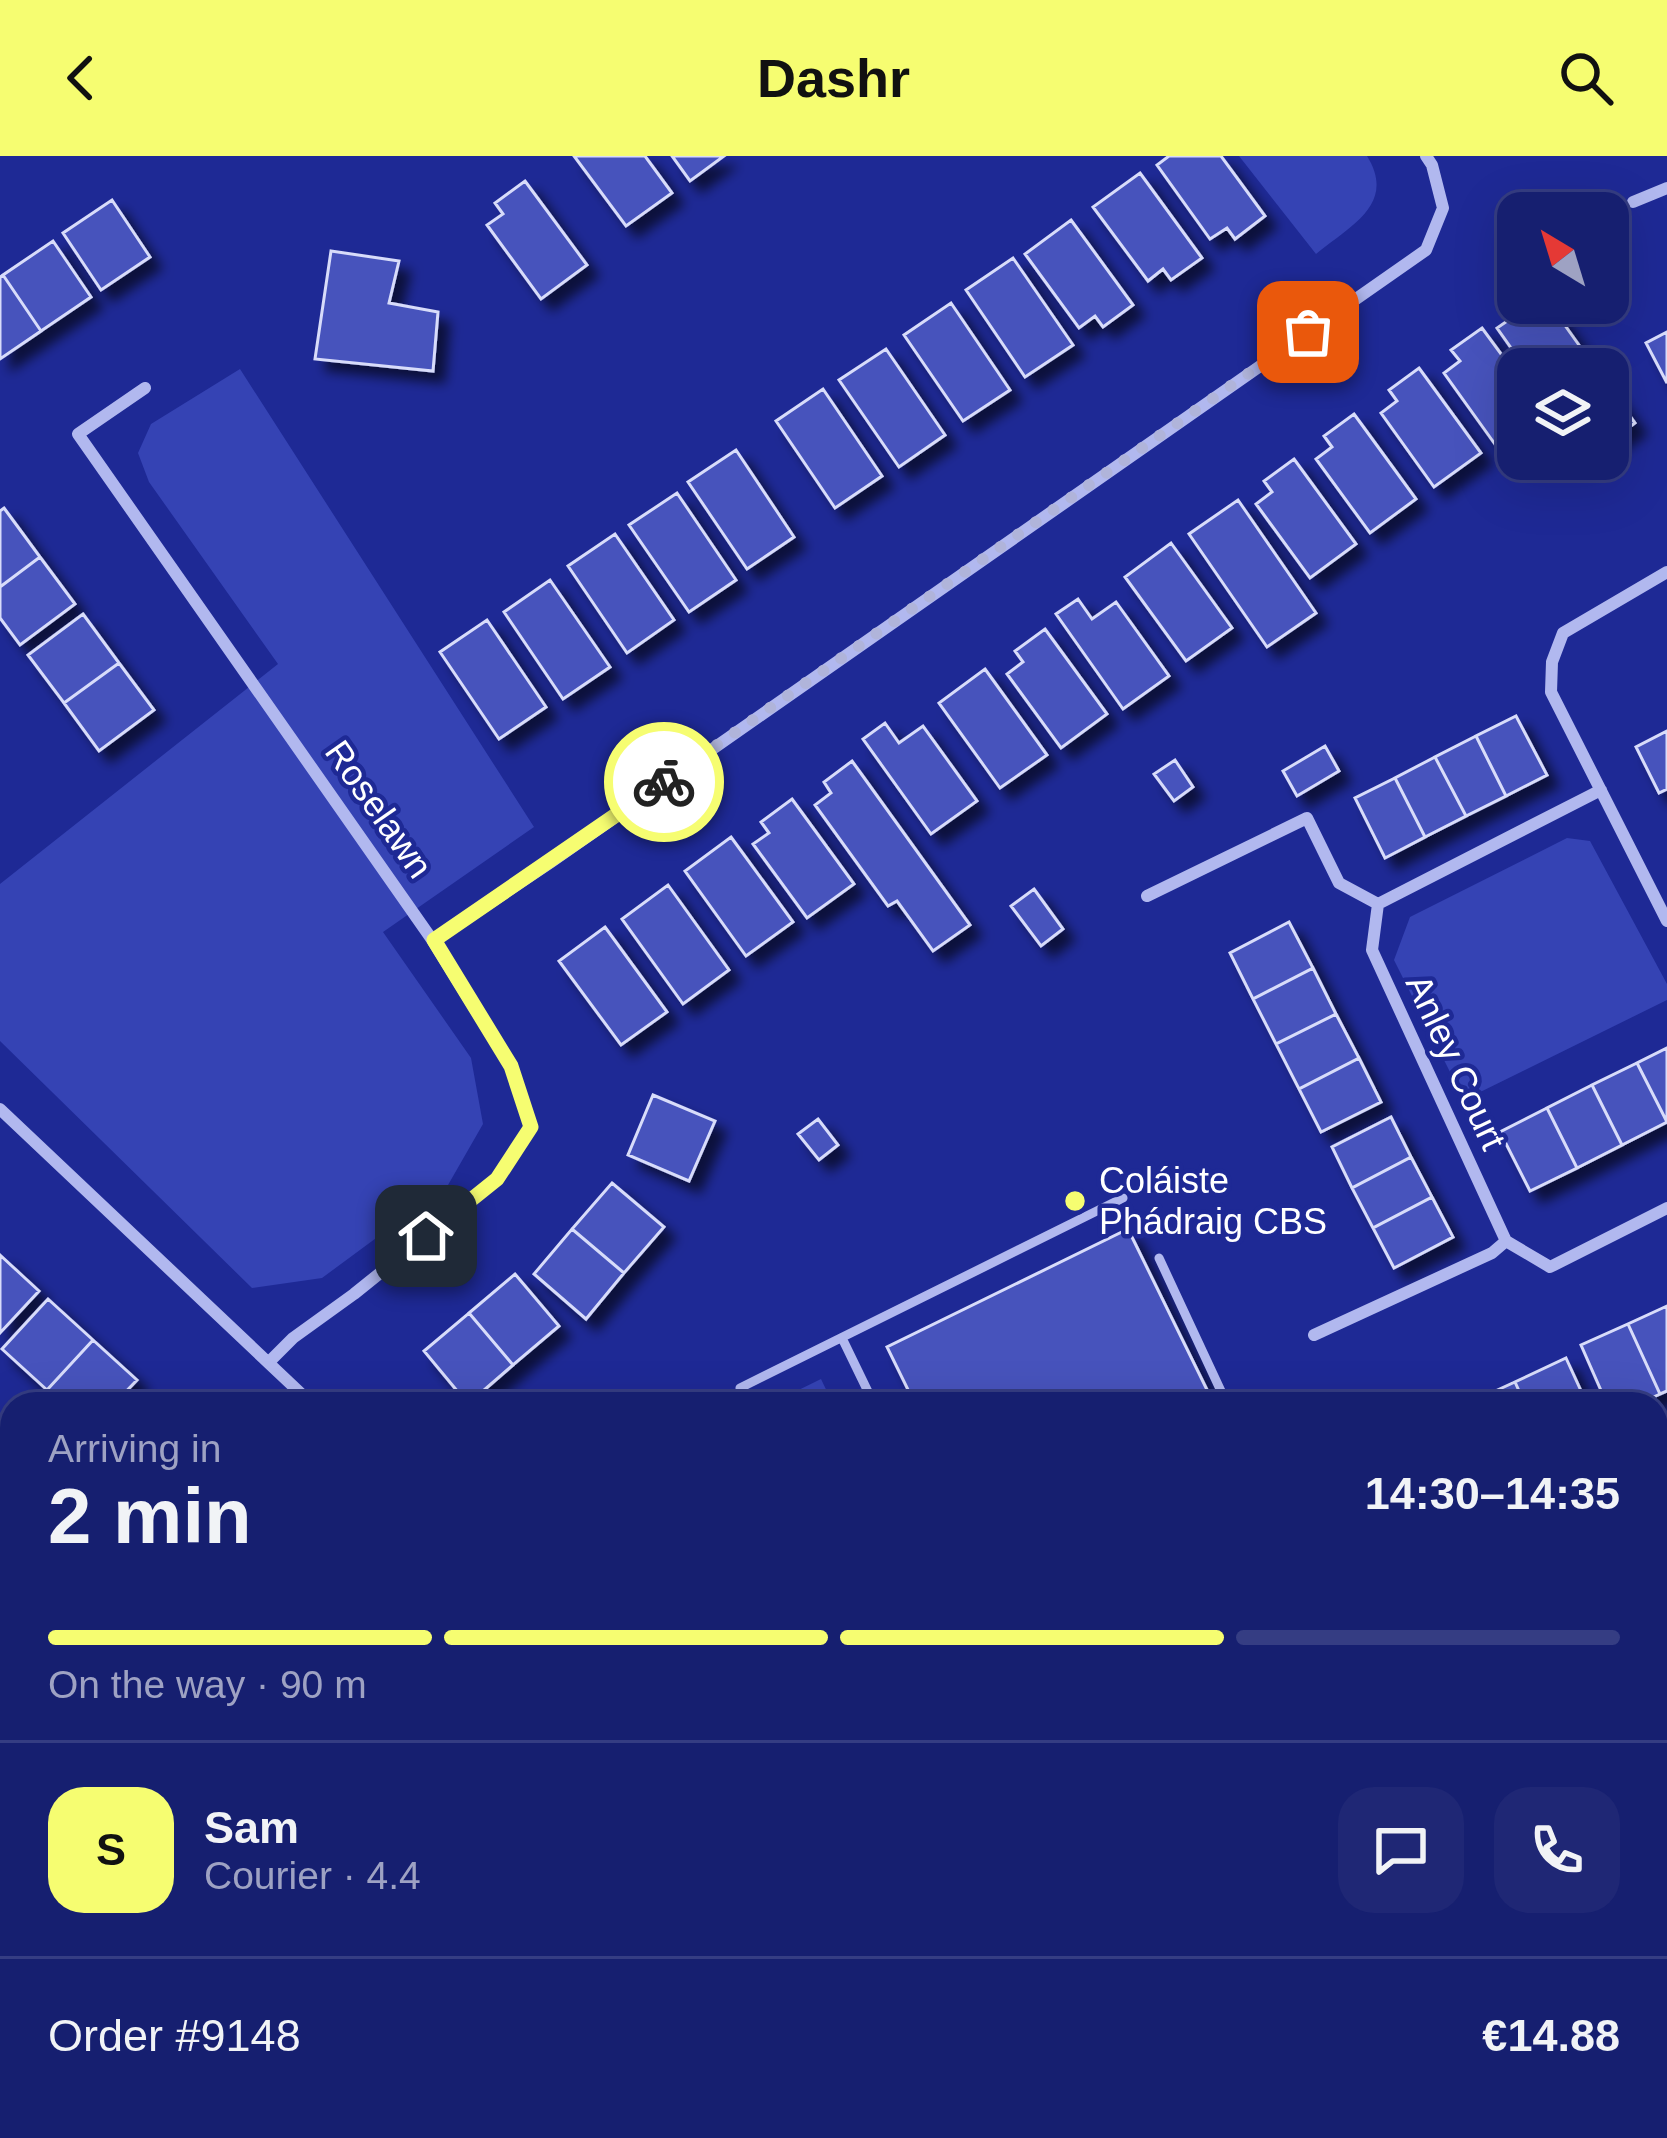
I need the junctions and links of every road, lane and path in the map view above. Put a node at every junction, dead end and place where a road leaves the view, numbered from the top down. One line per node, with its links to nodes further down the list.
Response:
1 (1426, 156): 10 (street)
2 (1667, 188): 3 (street)
3 (1633, 202)
4 (145, 388): 10 (street, Roselawn)
5 (1667, 572): 6 (street)
6 (1601, 790): 8 (street); 9 (street)
7 (1147, 896): 8 (street)
8 (1378, 904): 14 (street, Anley Court)
9 (1667, 922)
10 (434, 940): 18 (street, Roselawn)
11 (0, 1109): 18 (street)
12 (1123, 1198): 17 (lane)
13 (1667, 1208): 14 (street)
14 (1506, 1241): 16 (street)
15 (1159, 1258): 22 (lane)
16 (1314, 1335)
17 (842, 1338): 19 (lane); 21 (lane)
18 (269, 1362): 20 (street)
19 (740, 1388)
20 (300, 1392)
21 (868, 1392)
22 (1221, 1392)

